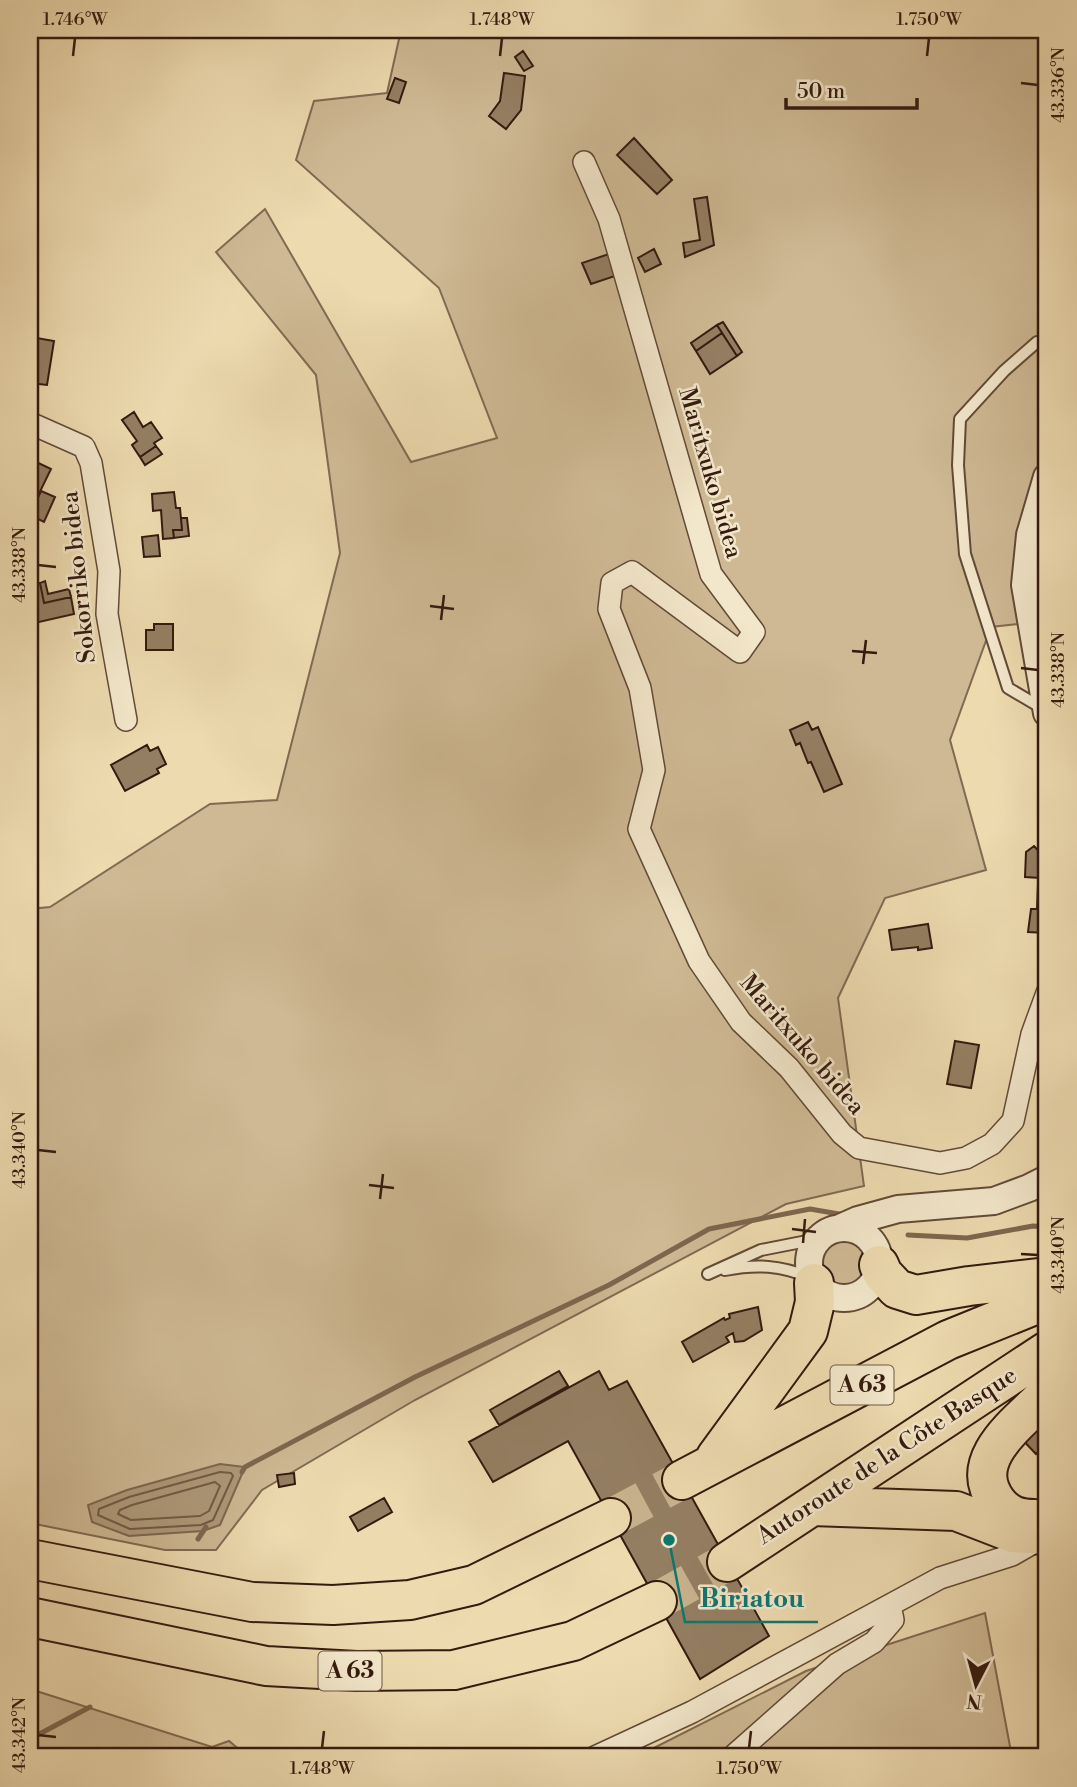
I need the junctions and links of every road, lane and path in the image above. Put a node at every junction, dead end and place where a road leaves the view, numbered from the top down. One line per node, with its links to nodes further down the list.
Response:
1 (583, 162): 7 (street, Maritxuko bidea)
2 (1038, 342): 5 (lane)
3 (30, 423): 6 (street, Sokorriko bidea)
4 (1047, 477): 5 (street)
5 (1047, 712)
6 (126, 720)
7 (1047, 993)
8 (1047, 1179): 9 (street)
9 (918, 1207): 10 (street); 11 (street)
10 (828, 1233): 11 (street); 13 (street); 13 (lane)
11 (879, 1260): 12 (highway); 13 (street)
12 (1047, 1278)
13 (813, 1280): 14 (highway, A 63)
14 (1047, 1300)
15 (1047, 1351): 17 (highway, Autoroute de la Côte Basque)
16 (1047, 1394): 19 (highway)
17 (812, 1506): 19 (highway); 21 (highway, Autoroute de la Côte Basque)
18 (611, 1518): 20 (highway)
19 (1047, 1534): 23 (street)
20 (30, 1559)
21 (727, 1562)
22 (657, 1601): 24 (highway, A 63)
23 (890, 1605): 25 (street); 26 (street)
24 (30, 1617)
25 (595, 1757)
26 (732, 1757)

